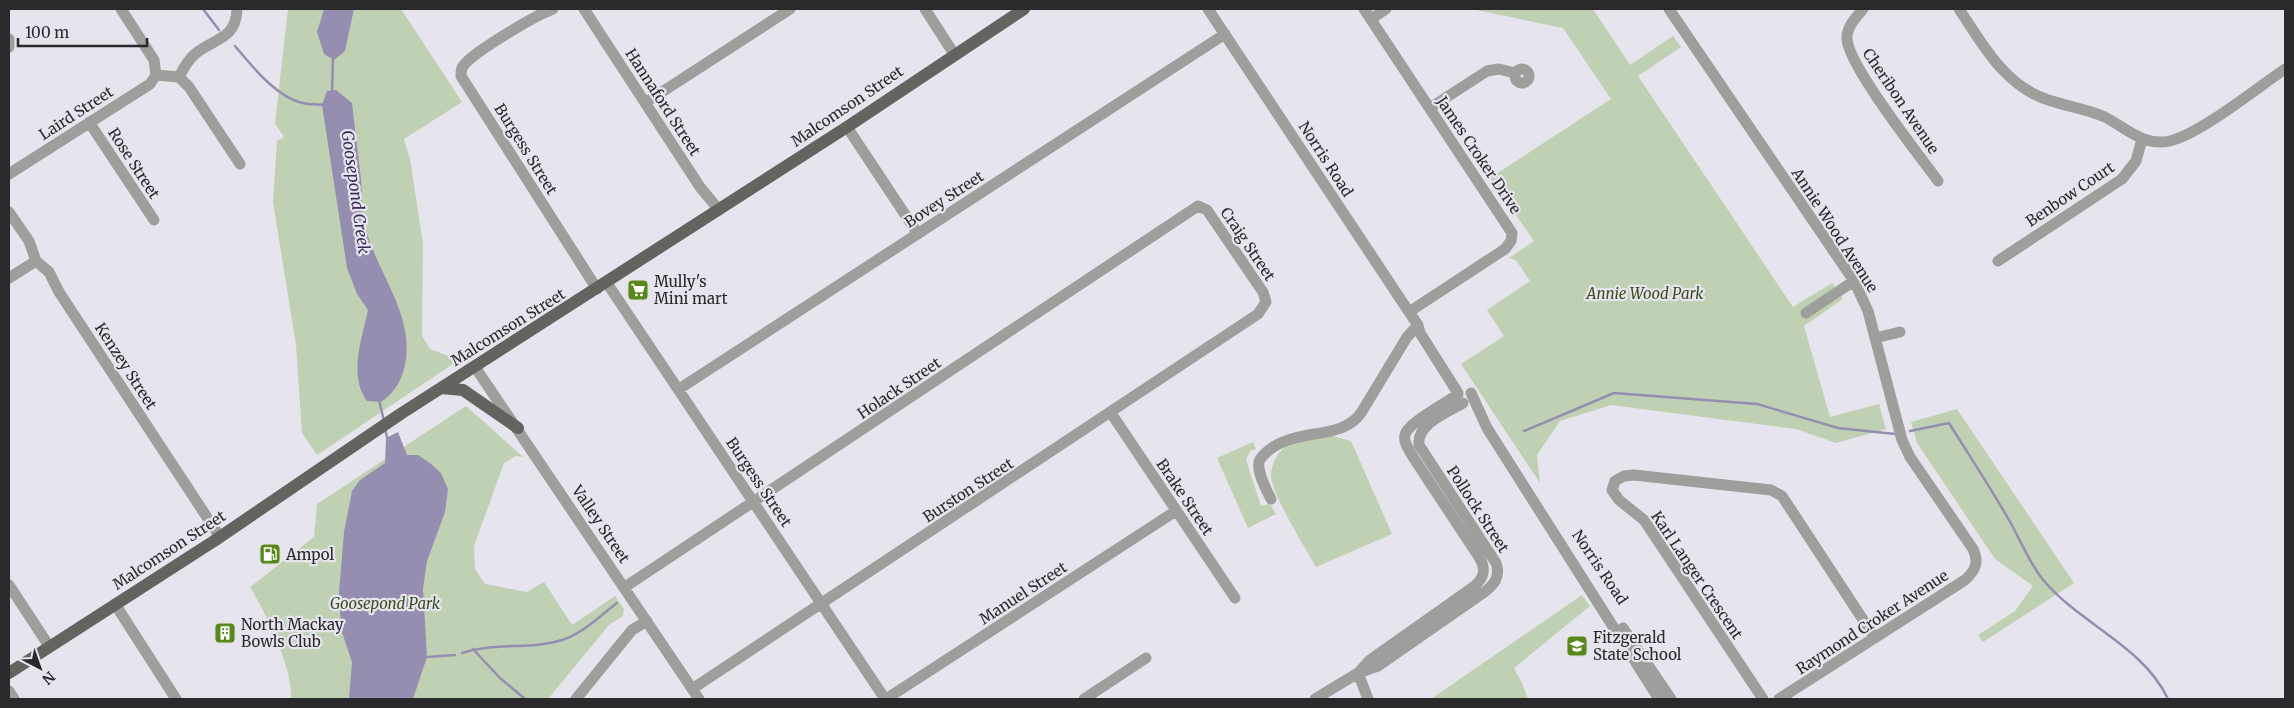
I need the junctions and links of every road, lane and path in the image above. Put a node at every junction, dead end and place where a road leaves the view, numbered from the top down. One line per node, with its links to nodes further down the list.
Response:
1 (121, 9): 21 (street)
2 (237, 9): 22 (street)
3 (553, 9): 40 (street, Burgess Street)
4 (584, 9): 23 (street, Hannaford Street)
5 (790, 9): 23 (street)
6 (925, 9): 18 (street)
7 (1024, 9): 18 (main road, Malcomson Street)
8 (1208, 9): 15 (street, Norris Road)
9 (1364, 9): 14 (street, James Croker Drive)
10 (1386, 9): 14 (street)
11 (1669, 9): 39 (street, Annie Wood Avenue)
12 (1863, 9): 30 (street, Cheribon Avenue)
13 (1959, 9): 27 (street)
14 (1371, 19): 24 (street, James Croker Drive)
15 (1225, 34): 35 (street, Bovey Street); 41 (street, Norris Road)
16 (9, 39): 17 (street)
17 (9, 47)
18 (954, 54): 26 (main road, Malcomson Street)
19 (2285, 69): 27 (street)
20 (1515, 74): 24 (street)
21 (156, 75): 22 (street); 25 (street, Laird Street)
22 (179, 77): 28 (street)
23 (645, 103): 31 (street, Hannaford Street)
24 (1430, 108): 41 (street, James Croker Drive)
25 (89, 122): 29 (street, Laird Street); 34 (street, Rose Street)
26 (847, 127): 31 (main road, Malcomson Street); 35 (street)
27 (2142, 139): 37 (street, Benbow Court)
28 (240, 164)
29 (9, 174)
30 (1938, 181)
31 (719, 210): 40 (main road, Malcomson Street)
32 (9, 212): 36 (street, Kenzey Street)
33 (1187, 212): 43 (street, Craig Street); 58 (street, Holack Street)
34 (154, 220)
35 (918, 234): 49 (street, Bovey Street)
36 (36, 261): 38 (street); 60 (street, Kenzey Street)
37 (1998, 261)
38 (9, 278)
39 (1854, 281): 42 (street); 46 (street, Annie Wood Avenue)
40 (602, 286): 47 (main road, Malcomson Street); 49 (street, Burgess Street)
41 (1409, 312): 44 (street, Norris Road)
42 (1806, 313)
43 (1258, 314): 52 (street, Burston Street)
44 (1418, 325): 50 (street, Norris Road); 57 (street)
45 (1900, 332): 46 (street)
46 (1875, 338): 61 (street, Annie Wood Avenue)
47 (475, 367): 48 (main road, Malcomson Street); 53 (street, Valley Street)
48 (441, 388): 53 (main road); 60 (main road, Malcomson Street)
49 (679, 390): 58 (street, Burgess Street)
50 (1464, 396): 51 (street); 73 (street, Norris Road)
51 (1442, 411): 54 (street); 55 (street)
52 (1111, 413): 59 (street, Brake Street); 66 (street, Burston Street)
53 (518, 428): 63 (street, Valley Street)
54 (1419, 443): 55 (street); 56 (street, Pollock Street)
55 (1407, 444): 56 (street, Pollock Street)
56 (1424, 463): 72 (street, Pollock Street)
57 (1271, 498)
58 (755, 503): 63 (street, Holack Street); 66 (street, Burgess Street)
59 (1176, 511): 64 (street, Brake Street); 80 (street, Manuel Street)
60 (220, 537): 65 (main road, Malcomson Street)
61 (1977, 565): 68 (street, Raymond Croker Avenue)
62 (9, 585): 69 (street)
63 (626, 587): 67 (street, Valley Street)
64 (1235, 598)
65 (115, 604): 69 (main road, Malcomson Street); 77 (street)
66 (822, 604): 74 (street, Burston Street); 80 (street, Burgess Street)
67 (647, 621): 74 (street, Valley Street); 78 (street)
68 (1875, 638): 86 (street, Karl Langer Crescent); 87 (street, Raymond Croker Avenue)
69 (49, 646): 71 (main road, Malcomson Street)
70 (1146, 658): 81 (street)
71 (9, 673)
72 (1358, 673): 82 (street, Pollock Street); 83 (street)
73 (1648, 675): 84 (street, Norris Road); 85 (street, Norris Road)
74 (692, 689): 79 (street, Valley Street)
75 (9, 691): 76 (street)
76 (14, 699)
77 (176, 699)
78 (576, 699)
79 (699, 699)
80 (886, 699)
81 (1084, 699)
82 (1315, 699)
83 (1368, 699)
84 (1659, 699)
85 (1671, 699)
86 (1763, 699)
87 (1779, 699)

